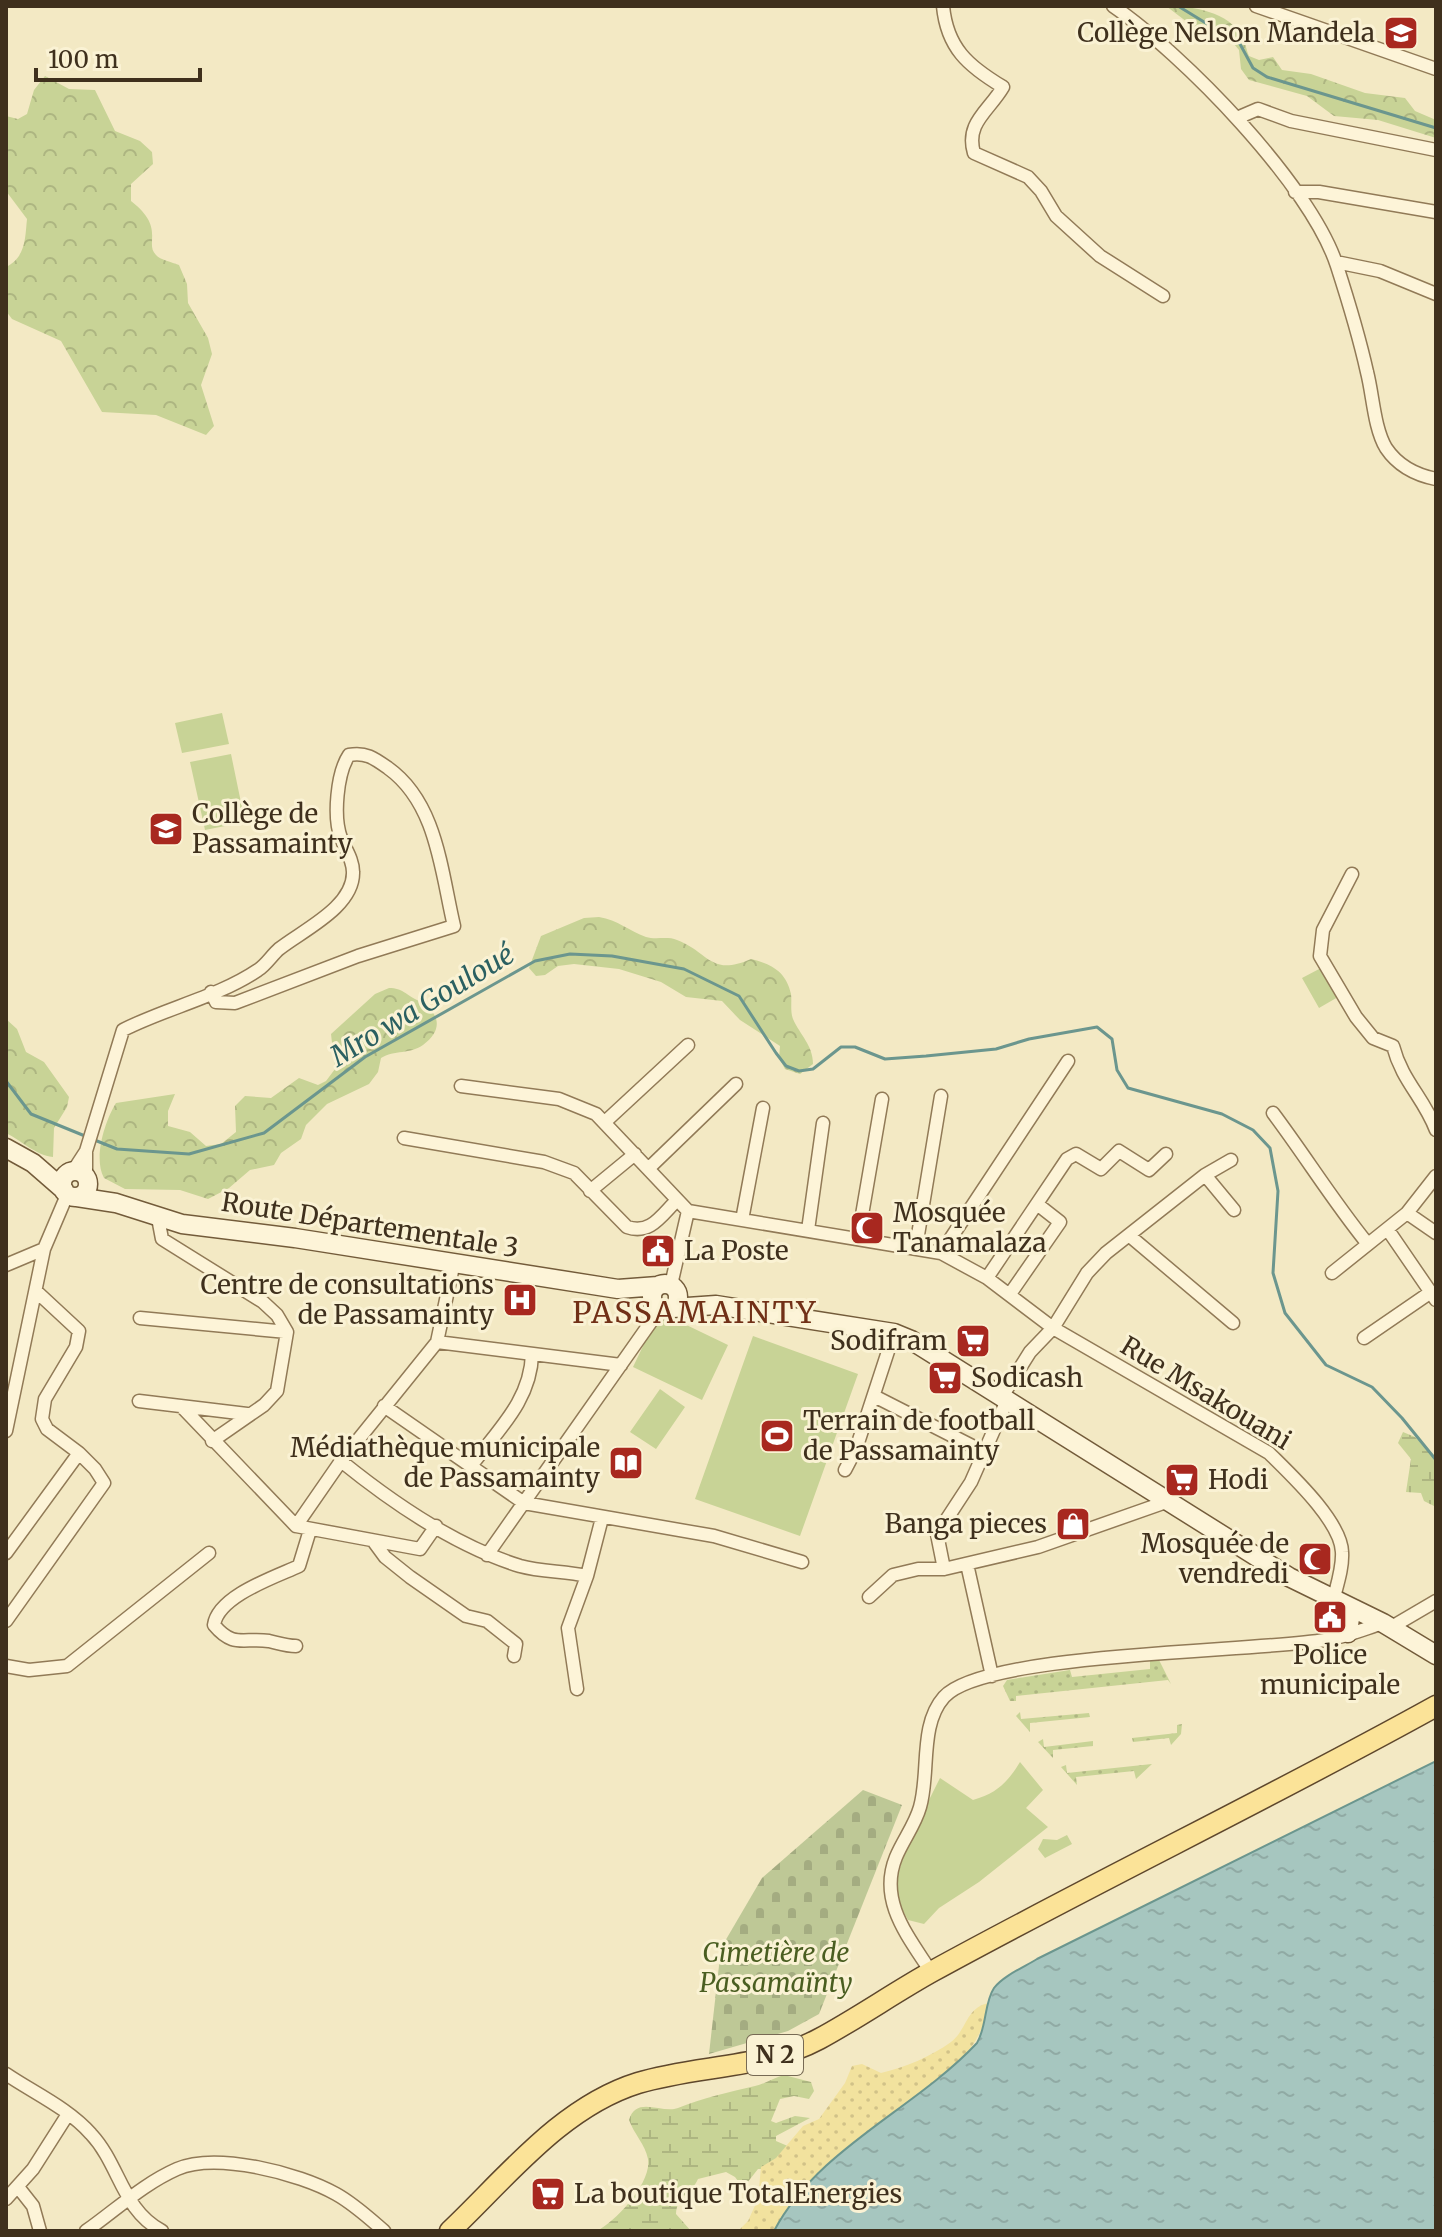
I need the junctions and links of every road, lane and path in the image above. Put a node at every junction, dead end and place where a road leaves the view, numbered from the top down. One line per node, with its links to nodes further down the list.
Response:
1 (943, 6): 11 (street)
2 (1113, 6): 5 (street)
3 (1256, 6): 4 (street)
4 (1436, 69)
5 (1237, 118): 6 (street); 7 (street)
6 (1436, 150)
7 (1295, 192): 8 (street); 9 (street)
8 (1436, 212)
9 (1336, 262): 10 (street); 12 (street)
10 (1436, 294)
11 (1163, 296)
12 (1436, 479)
13 (1352, 874): 25 (street)
14 (211, 992): 14 (street); 34 (street)
15 (688, 1045): 23 (street)
16 (1068, 1061): 51 (street)
17 (736, 1084): 31 (street)
18 (461, 1086): 23 (street)
19 (941, 1096): 49 (street)
20 (882, 1099): 47 (street)
21 (763, 1108): 42 (street)
22 (1273, 1113): 48 (street)
23 (606, 1121): 28 (street)
24 (823, 1123): 43 (street)
25 (1436, 1130)
26 (404, 1138): 35 (street)
27 (6, 1148): 34 (main road, Route Départementale 3)
28 (635, 1154): 31 (street); 35 (street)
29 (1166, 1154): 37 (street)
30 (1231, 1160): 32 (street)
31 (649, 1168): 36 (street)
32 (1205, 1175): 38 (street); 46 (street)
33 (1436, 1176): 40 (street)
34 (75, 1183): 41 (main road, Route Départementale 3); 50 (street)
35 (590, 1191): 36 (street)
36 (676, 1201): 39 (street)
37 (1037, 1204): 55 (street); 57 (street)
38 (1234, 1210)
39 (688, 1211): 42 (street, Rue Msakouani); 58 (street)
40 (1407, 1213): 44 (street); 45 (street)
41 (158, 1218): 52 (main road, Route Départementale 3); 63 (street)
42 (742, 1220): 43 (street, Rue Msakouani)
43 (808, 1230): 47 (street, Rue Msakouani)
44 (1388, 1230): 48 (street); 59 (street)
45 (1436, 1233)
46 (1131, 1237): 61 (street); 62 (street)
47 (858, 1238): 49 (street, Rue Msakouani)
48 (1367, 1243): 54 (street)
49 (916, 1247): 51 (street, Rue Msakouani)
50 (44, 1249): 53 (street); 56 (street)
51 (941, 1253): 55 (street, Rue Msakouani)
52 (454, 1262): 58 (main road, Route Départementale 3); 66 (street)
53 (6, 1265)
54 (1332, 1273)
55 (987, 1278): 57 (street, Rue Msakouani)
56 (37, 1292): 75 (street); 77 (street)
57 (1010, 1294): 62 (street, Rue Msakouani)
58 (665, 1296): 64 (main road, Route Départementale 3); 68 (street)
59 (1433, 1296): 65 (street)
60 (140, 1318): 63 (street)
61 (1233, 1323)
62 (1053, 1328): 70 (street); 97 (street, Rue Msakouani)
63 (287, 1332): 74 (street)
64 (894, 1333): 69 (street); 70 (main road, Route Départementale 3)
65 (1364, 1338)
66 (437, 1342): 67 (street); 72 (street)
67 (532, 1354): 68 (street); 80 (street)
68 (621, 1365): 83 (street)
69 (874, 1396): 78 (street); 81 (street)
70 (1005, 1396): 78 (street); 82 (main road, Route Départementale 3)
71 (139, 1401): 73 (street)
72 (384, 1406): 79 (street); 80 (street)
73 (182, 1407): 74 (street); 76 (street)
74 (247, 1414): 76 (street)
75 (6, 1431)
76 (212, 1441): 85 (street)
77 (79, 1453): 89 (street); 100 (street)
78 (986, 1453): 94 (street)
79 (341, 1461): 85 (street); 86 (street)
80 (471, 1466): 83 (street)
81 (845, 1470)
82 (1166, 1502): 93 (street); 97 (main road, Route Départementale 3)
83 (524, 1503): 84 (street); 91 (street)
84 (602, 1518): 92 (street); 95 (street)
85 (296, 1526): 87 (street)
86 (436, 1526): 88 (street); 91 (street)
87 (310, 1530): 88 (street); 103 (street)
88 (374, 1542): 105 (street)
89 (6, 1553)
90 (209, 1553): 106 (street)
91 (487, 1555): 95 (street)
92 (802, 1562)
93 (967, 1564): 94 (street); 107 (street)
94 (944, 1569): 96 (street)
95 (587, 1576): 108 (street)
96 (869, 1597)
97 (1333, 1601): 99 (main road, Route Départementale 3)
98 (1436, 1601): 101 (street)
99 (1351, 1610): 101 (main road, Route Départementale 3); 102 (main road)
100 (6, 1621)
101 (1387, 1626): 102 (street); 104 (main road, Route Départementale 3)
102 (1348, 1633): 107 (street)
103 (296, 1646)
104 (1436, 1655)
105 (514, 1656)
106 (6, 1666)
107 (992, 1676): 112 (street)
108 (577, 1689)
109 (1436, 1706): 111 (main road, N 2)
110 (1436, 1720): 111 (main road)
111 (1375, 1740): 112 (main road, N 2)
112 (931, 1972): 114 (main road, N 2)
113 (6, 2074): 115 (street)
114 (603, 2098): 117 (main road, N 2); 125 (main road, N 2)
115 (68, 2114): 116 (street); 119 (street)
116 (18, 2187): 118 (street); 120 (street)
117 (488, 2195): 124 (main road, N 2); 125 (main road, N 2)
118 (6, 2199)
119 (128, 2199): 121 (street); 122 (street); 123 (street)
120 (40, 2231)
121 (86, 2231)
122 (162, 2231)
123 (384, 2231)
124 (450, 2231)
125 (465, 2231)

